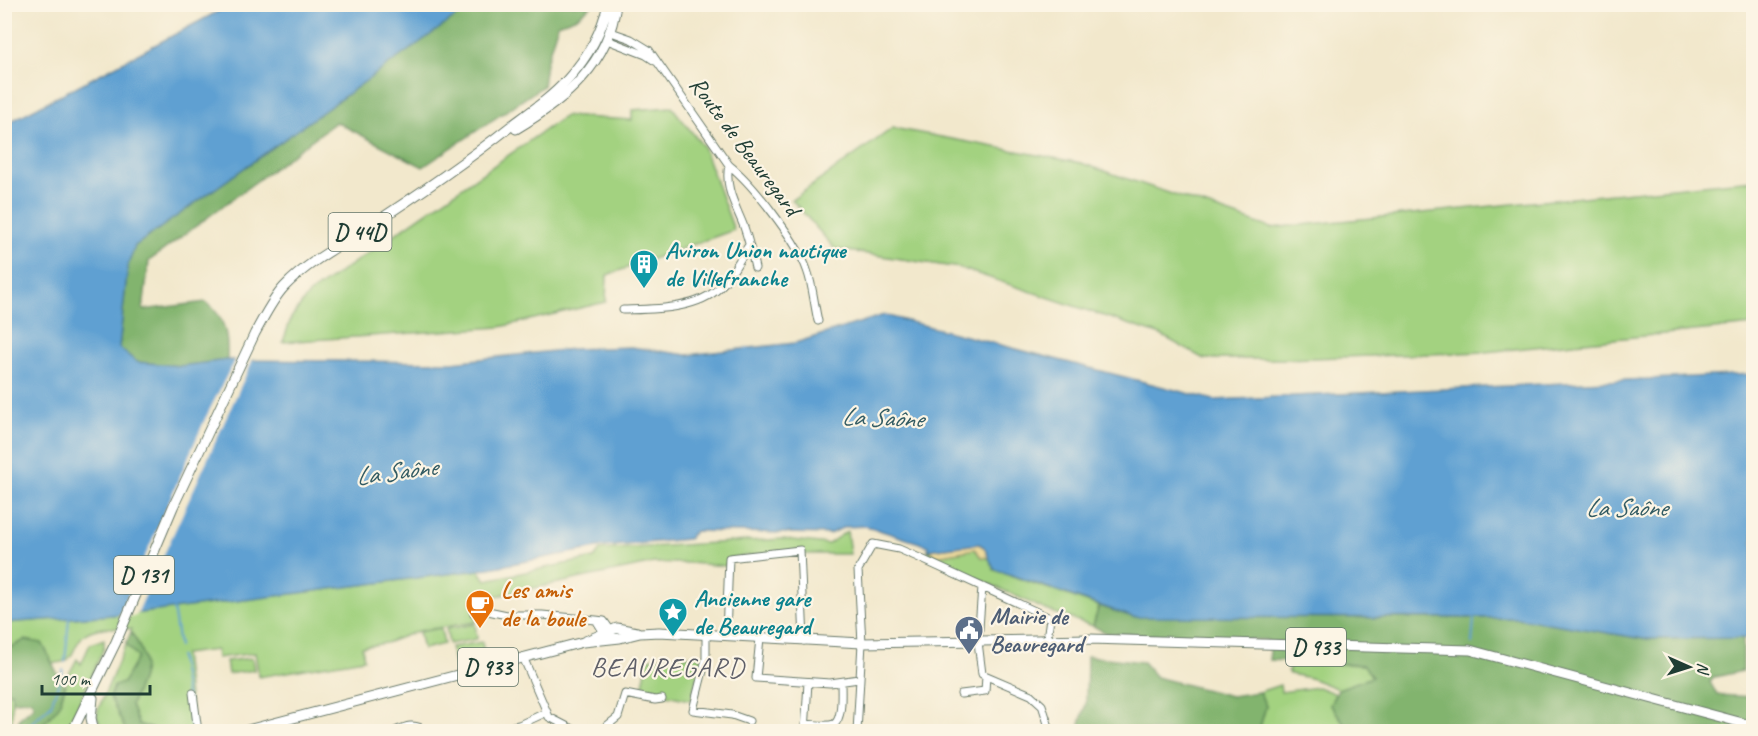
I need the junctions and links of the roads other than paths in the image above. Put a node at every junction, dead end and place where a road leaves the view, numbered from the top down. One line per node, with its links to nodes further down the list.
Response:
1 (608, 4): 3 (main road)
2 (616, 4): 4 (main road)
3 (599, 30): 4 (main road); 5 (main road, D 44D)
4 (609, 36): 5 (main road, D 44D); 6 (street, Route de Beauregard)
5 (483, 148): 11 (main road, D 44D)
6 (729, 165): 7 (street); 10 (street, Route de Beauregard)
7 (749, 245): 8 (street); 9 (street)
8 (755, 268)
9 (623, 310)
10 (818, 321)
11 (173, 507): 27 (main road, D 131)
12 (982, 587): 18 (street); 20 (street); 21 (street)
13 (474, 613): 15 (street)
14 (706, 634): 15 (main road, D 933); 16 (main road, D 933); 32 (street)
15 (609, 635): 22 (main road, D 933)
16 (726, 635): 17 (main road, D 933); 19 (street)
17 (760, 638): 19 (main road, D 933); 25 (street)
18 (1047, 639): 20 (main road, D 933); 33 (main road, D 933)
19 (804, 641): 21 (main road, D 933)
20 (978, 642): 21 (main road, D 933); 23 (street)
21 (862, 643): 24 (street)
22 (523, 657): 31 (street); 39 (main road, D 933)
23 (986, 676): 29 (street); 46 (street)
24 (859, 679): 26 (street); 45 (street)
25 (808, 682): 26 (street); 35 (street)
26 (841, 683): 35 (street)
27 (96, 684): 36 (main road, D 131); 37 (main road, D 131)
28 (193, 693): 38 (street)
29 (961, 694)
30 (662, 699): 44 (street)
31 (547, 712): 34 (street); 43 (street)
32 (749, 721)
33 (1754, 726)
34 (520, 728): 42 (street)
35 (805, 728)
36 (72, 732)
37 (94, 732)
38 (198, 732)
39 (240, 732)
40 (393, 732): 41 (street)
41 (427, 732)
42 (484, 732)
43 (578, 732)
44 (599, 732)
45 (857, 732)
46 (1047, 732)

